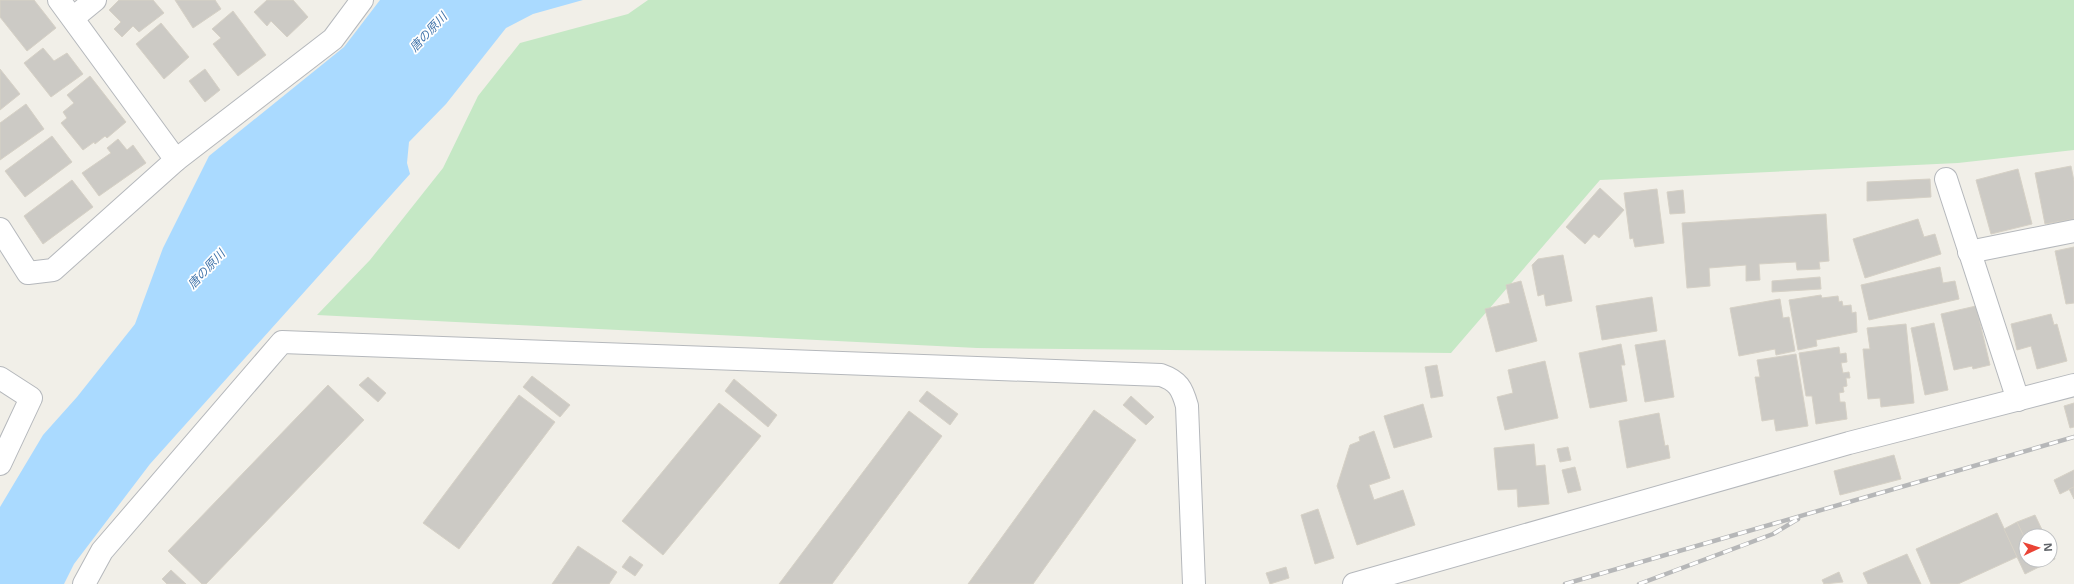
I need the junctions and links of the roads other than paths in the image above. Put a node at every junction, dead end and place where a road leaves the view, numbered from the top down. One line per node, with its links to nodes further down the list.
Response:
1 (59, 0): 4 (street)
2 (95, 0): 4 (street)
3 (362, 0): 5 (street)
4 (73, 18): 5 (street)
5 (176, 160): 7 (street)
6 (1946, 179): 9 (street)
7 (0, 229)
8 (2074, 231): 9 (street)
9 (1969, 252): 12 (street)
10 (0, 378): 13 (street)
11 (2074, 385): 12 (street)
12 (2018, 400): 16 (street)
13 (0, 464)
14 (84, 584): 15 (street)
15 (1194, 584)
16 (1354, 584)

